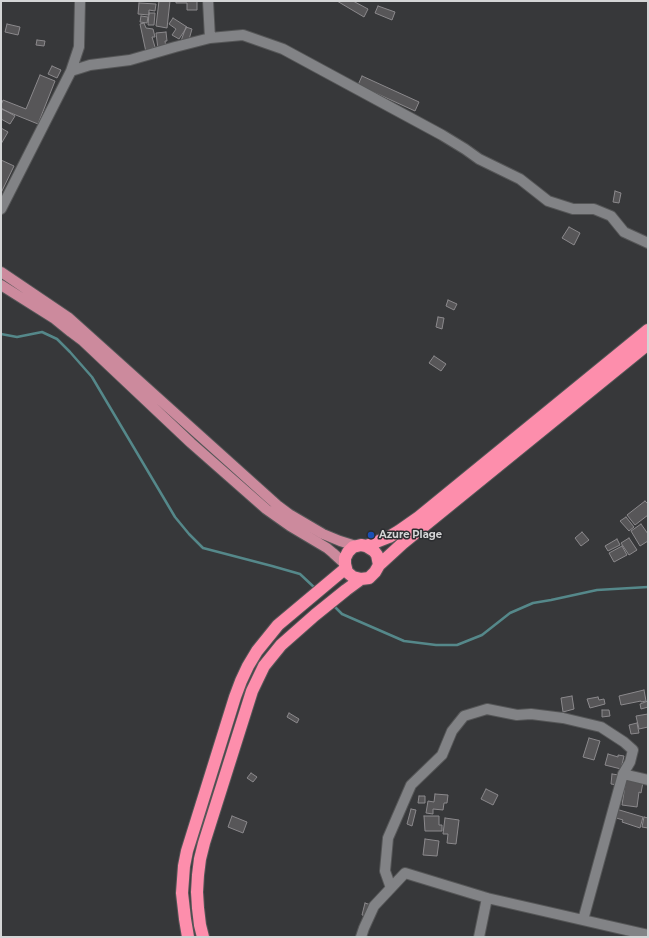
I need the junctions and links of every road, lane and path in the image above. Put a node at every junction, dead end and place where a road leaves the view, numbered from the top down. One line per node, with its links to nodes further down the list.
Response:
1 (80, 1): 4 (street)
2 (208, 1): 3 (street)
3 (210, 38): 4 (street); 6 (street)
4 (71, 71): 5 (street)
5 (1, 209)
6 (648, 243)
7 (1, 272): 11 (main road)
8 (1, 285): 13 (main road)
9 (648, 330): 11 (highway)
10 (648, 344): 12 (highway)
11 (361, 546): 12 (highway); 13 (highway)
12 (379, 565): 14 (highway)
13 (345, 566): 14 (highway); 21 (highway)
14 (361, 579): 22 (highway)
15 (623, 774): 16 (street); 17 (street); 19 (street)
16 (648, 780)
17 (391, 888): 18 (street); 23 (street)
18 (487, 898): 19 (street); 24 (street)
19 (583, 920): 20 (street)
20 (648, 935)
21 (188, 937)
22 (203, 937)
23 (362, 937)
24 (479, 937)

